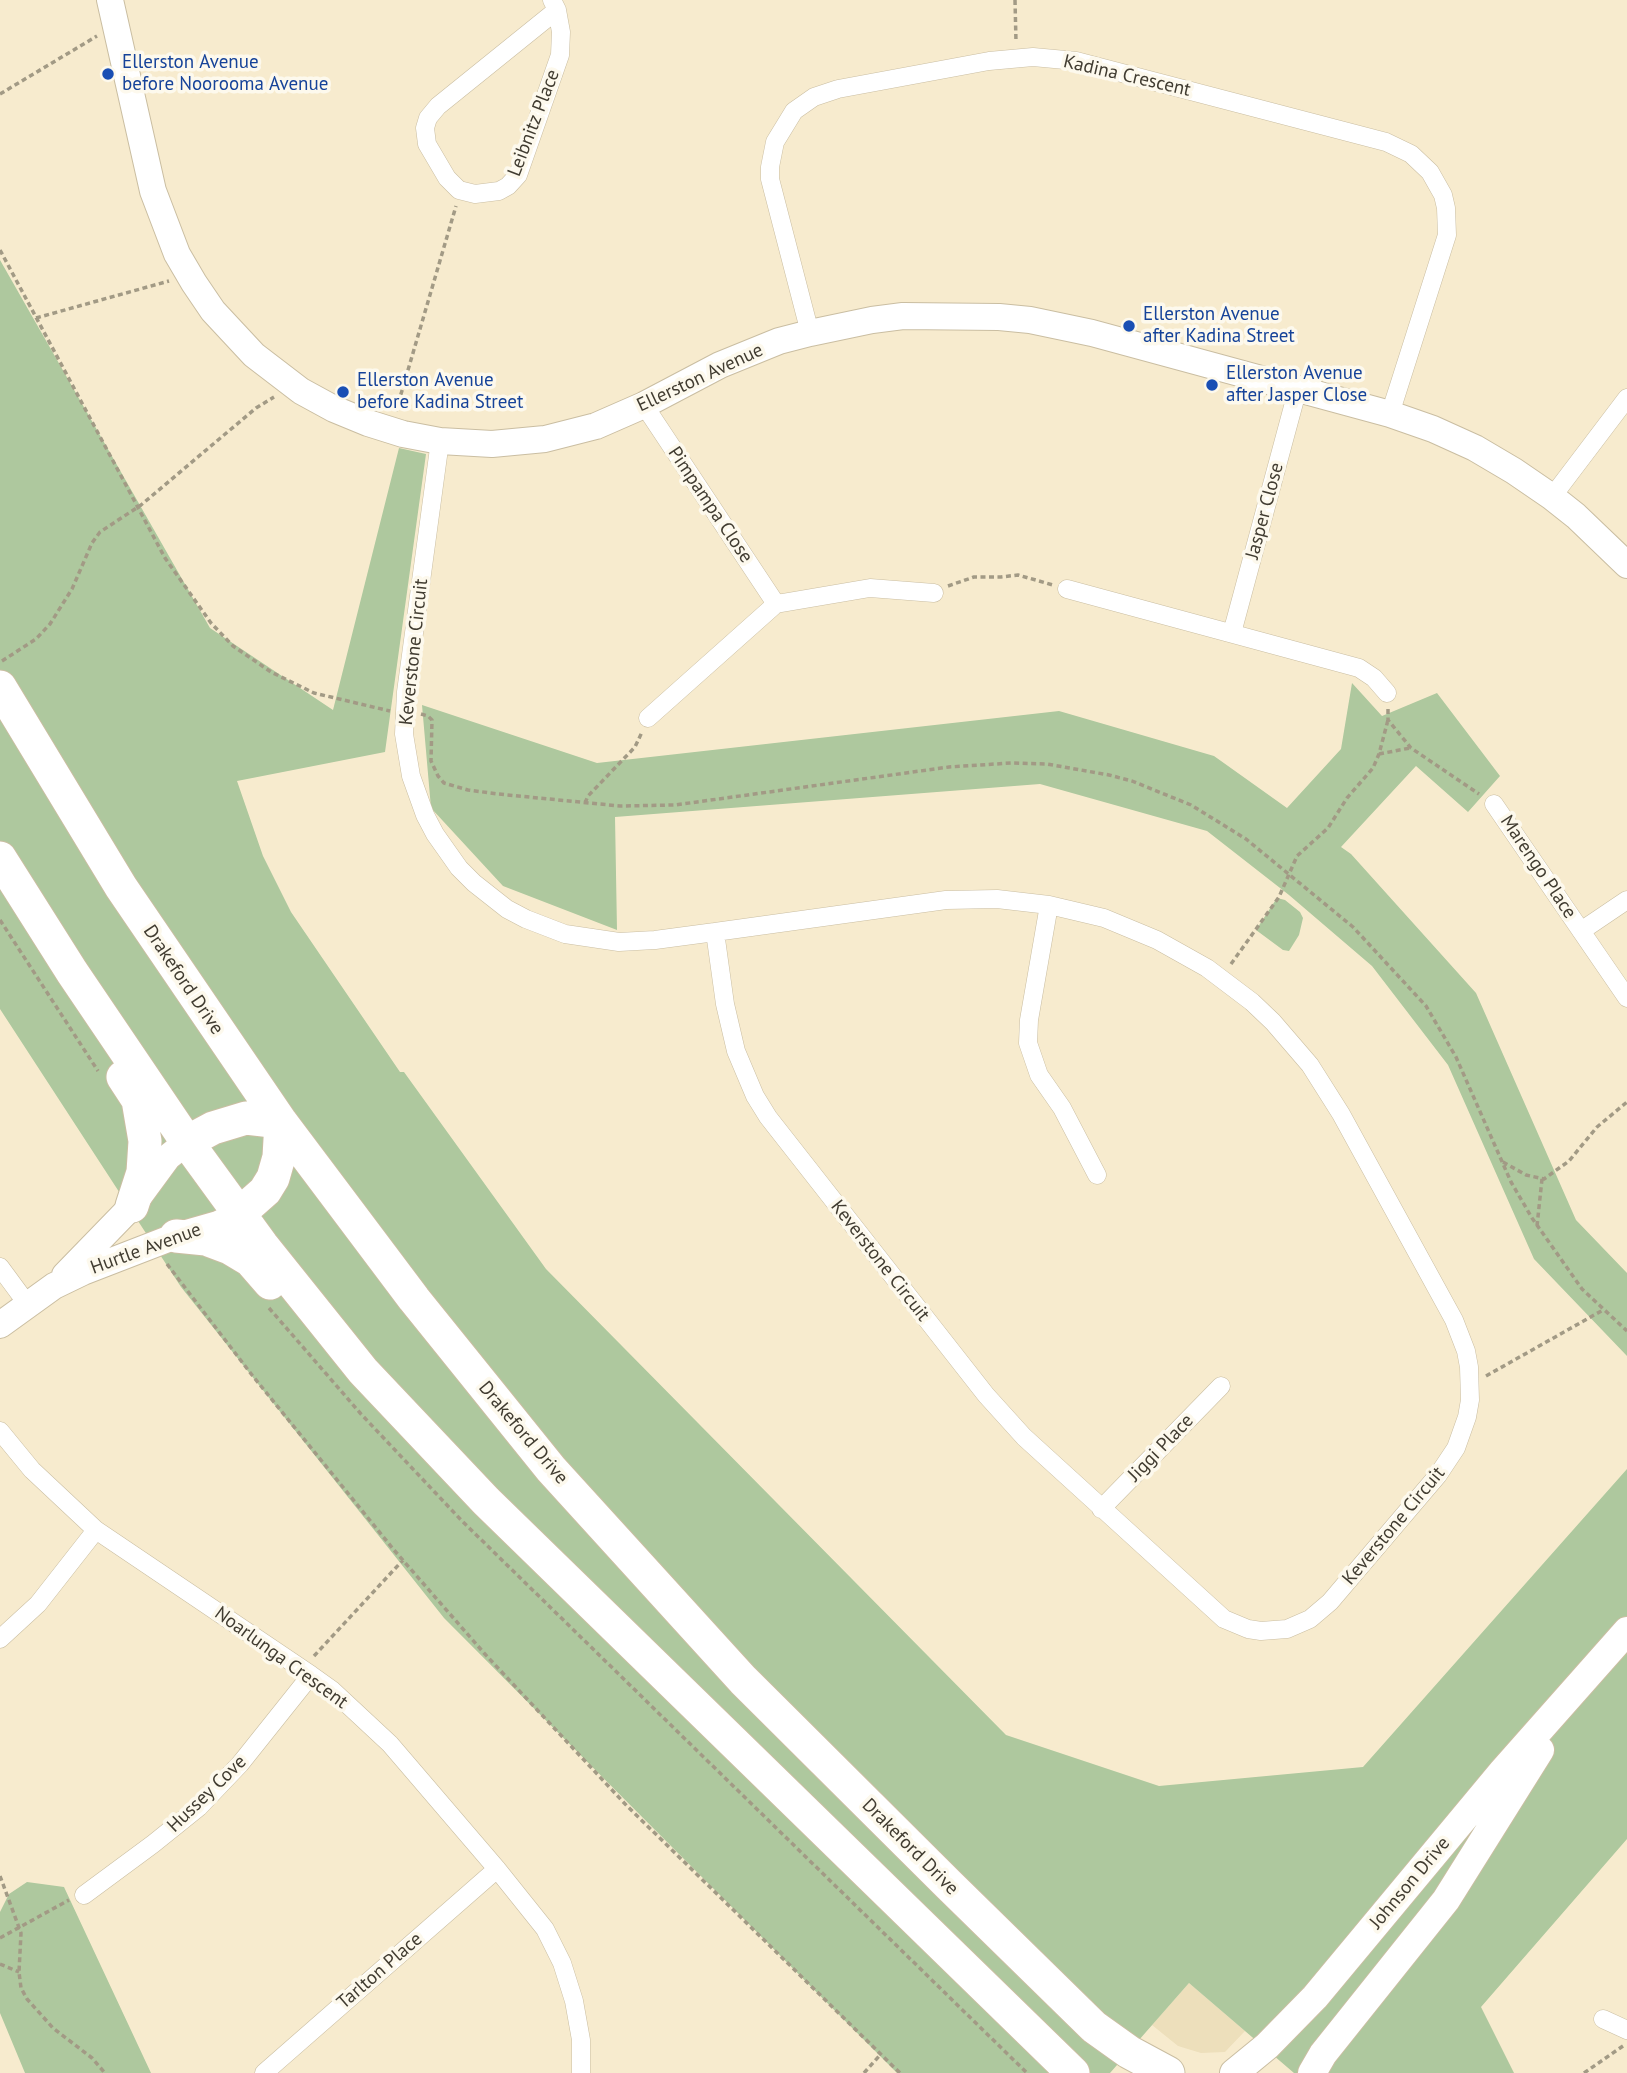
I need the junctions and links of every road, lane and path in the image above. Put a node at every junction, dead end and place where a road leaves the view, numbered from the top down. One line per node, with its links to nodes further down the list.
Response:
1 (110, 0): 18 (street, Ellerston Avenue)
2 (1015, 0): 5 (path)
3 (554, 5): 3 (street, Leibnitz Place)
4 (100, 35): 6 (path)
5 (1018, 58): 11 (street, Kadina Crescent); 16 (street, Kadina Crescent)
6 (0, 94)
7 (457, 201): 17 (path)
8 (0, 250): 10 (path)
9 (173, 280): 10 (path)
10 (36, 318): 20 (path)
11 (810, 332): 12 (street, Ellerston Avenue); 15 (street, Ellerston Avenue)
12 (1298, 388): 16 (street, Ellerston Avenue); 25 (street, Jasper Close)
13 (277, 394): 20 (path)
14 (1627, 398): 19 (street)
15 (644, 405): 18 (street, Ellerston Avenue); 24 (street, Pimpampa Close)
16 (1391, 414): 19 (street, Ellerston Avenue)
17 (402, 416)
18 (440, 441): 29 (street, Keverstone Circuit)
19 (1552, 497): 21 (street, Ellerston Avenue)
20 (138, 507): 26 (path); 29 (path)
21 (1627, 565)
22 (1067, 589): 23 (path); 25 (street)
23 (934, 593): 24 (street)
24 (776, 604): 30 (street)
25 (1232, 633): 28 (street)
26 (0, 662)
27 (0, 687): 48 (highway, Drakeford Drive)
28 (1387, 693): 31 (path)
29 (395, 713): 34 (path); 42 (street, Keverstone Circuit)
30 (648, 718): 34 (path)
31 (1388, 720): 32 (path); 33 (path)
32 (1411, 748): 33 (path); 35 (path)
33 (1379, 754): 37 (path)
34 (585, 803): 37 (path)
35 (1494, 804): 41 (street, Marengo Place)
36 (0, 858): 43 (highway)
37 (1289, 874): 44 (path); 50 (path)
38 (1627, 900): 41 (street, Marengo Place)
39 (1049, 905): 42 (street, Keverstone Circuit); 44 (street, Keverstone Circuit); 51 (street)
40 (0, 920): 46 (path)
41 (1581, 931): 45 (street, Marengo Place)
42 (715, 932): 68 (street, Keverstone Circuit)
43 (72, 972): 49 (highway); 53 (highway)
44 (1220, 978): 65 (street, Keverstone Circuit)
45 (1627, 998)
46 (102, 1076)
47 (1627, 1102): 52 (path)
48 (281, 1122): 49 (highway); 54 (highway); 95 (highway, Drakeford Drive)
49 (187, 1142): 53 (street, Hurtle Avenue); 54 (highway)
50 (1502, 1161): 52 (path); 55 (path)
51 (1097, 1175)
52 (1542, 1179): 55 (path)
53 (132, 1206): 58 (street, Hurtle Avenue)
54 (239, 1214): 56 (street, Hurtle Avenue); 64 (highway)
55 (1537, 1227): 61 (path)
56 (171, 1250): 58 (street, Hurtle Avenue); 64 (highway); 70 (path)
57 (0, 1267): 59 (street)
58 (54, 1286): 59 (street, Hurtle Avenue)
59 (28, 1305): 62 (street, Hurtle Avenue)
60 (268, 1306): 92 (path)
61 (1603, 1310): 63 (path); 65 (path)
62 (0, 1325)
63 (1627, 1331)
64 (363, 1371): 82 (highway)
65 (1469, 1379): 68 (street, Keverstone Circuit)
66 (1221, 1386): 68 (street, Jiggi Place)
67 (0, 1431): 69 (street, Noarlunga Crescent)
68 (1101, 1509)
69 (96, 1530): 72 (street); 73 (street, Noarlunga Crescent)
70 (403, 1560): 73 (path); 86 (path)
71 (1627, 1631): 74 (main road, Johnson Drive)
72 (0, 1639)
73 (307, 1672): 75 (street, Noarlunga Crescent); 77 (street, Hussey Cove)
74 (1580, 1686): 96 (main road, Johnson Drive); 97 (main road, Johnson Drive)
75 (497, 1869): 88 (street, Tarlton Place); 89 (street, Noarlunga Crescent)
76 (0, 1876): 78 (path)
77 (84, 1895): 78 (path)
78 (19, 1928): 79 (path); 81 (path)
79 (0, 1938)
80 (0, 1964): 81 (path)
81 (19, 1972): 87 (path)
82 (1016, 2016): 93 (highway); 94 (highway)
83 (1603, 2019): 84 (street)
84 (1627, 2030)
85 (1627, 2042): 98 (path)
86 (880, 2055): 90 (path); 91 (path)
87 (105, 2073)
88 (264, 2073)
89 (581, 2073)
90 (864, 2073)
91 (900, 2073)
92 (1027, 2073)
93 (1050, 2073)
94 (1073, 2073)
95 (1168, 2073)
96 (1234, 2073)
97 (1312, 2073)
98 (1584, 2073)

